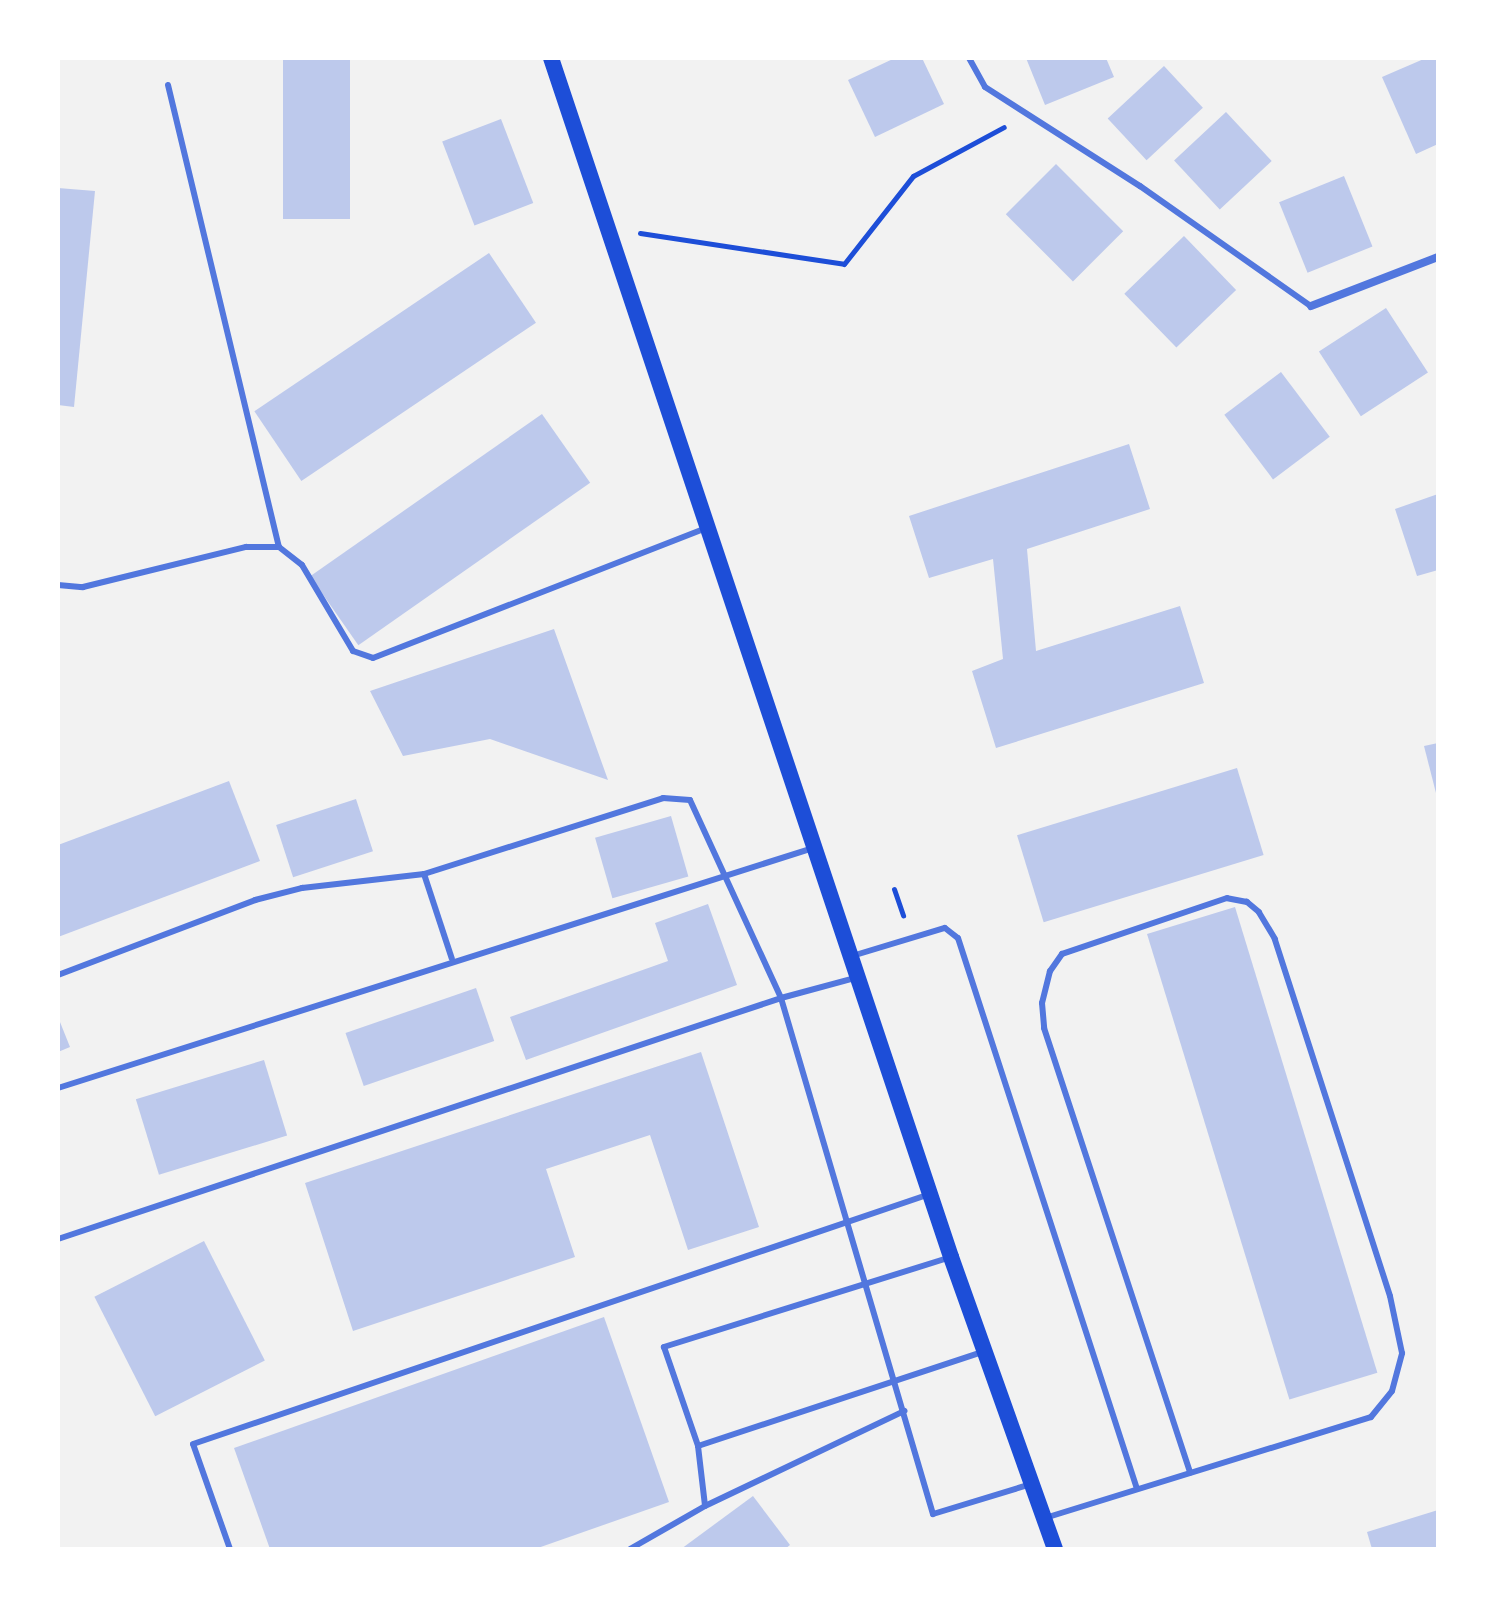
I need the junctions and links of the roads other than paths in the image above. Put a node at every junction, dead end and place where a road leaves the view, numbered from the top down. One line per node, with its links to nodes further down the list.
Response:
1 (551, 58): 6 (main road)
2 (969, 58): 5 (lane)
3 (168, 85): 7 (lane)
4 (1438, 257): 5 (street)
5 (1311, 306)
6 (706, 528): 7 (lane); 9 (main road)
7 (279, 547): 8 (lane)
8 (58, 585)
9 (813, 848): 11 (lane); 12 (main road)
10 (424, 874): 11 (lane); 13 (lane); 14 (lane)
11 (729, 878): 13 (lane); 16 (lane)
12 (852, 956): 15 (main road); 29 (lane)
13 (452, 959): 17 (lane)
14 (58, 975)
15 (859, 977): 16 (lane); 18 (main road)
16 (781, 998): 19 (lane); 20 (lane)
17 (58, 1088)
18 (931, 1194): 19 (lane); 21 (main road)
19 (850, 1219): 22 (lane); 32 (lane)
20 (58, 1239)
21 (951, 1257): 22 (lane); 23 (main road)
22 (869, 1285): 24 (lane); 26 (lane)
23 (985, 1351): 24 (lane); 28 (main road)
24 (895, 1380): 25 (lane); 26 (lane)
25 (904, 1411): 28 (lane); 30 (lane)
26 (698, 1446): 30 (lane)
27 (1190, 1473): 27 (lane); 29 (lane)
28 (1031, 1484): 31 (main road)
29 (1137, 1489): 31 (lane)
30 (705, 1506): 33 (lane)
31 (1045, 1518): 34 (main road)
32 (230, 1549)
33 (630, 1549)
34 (1055, 1549)

